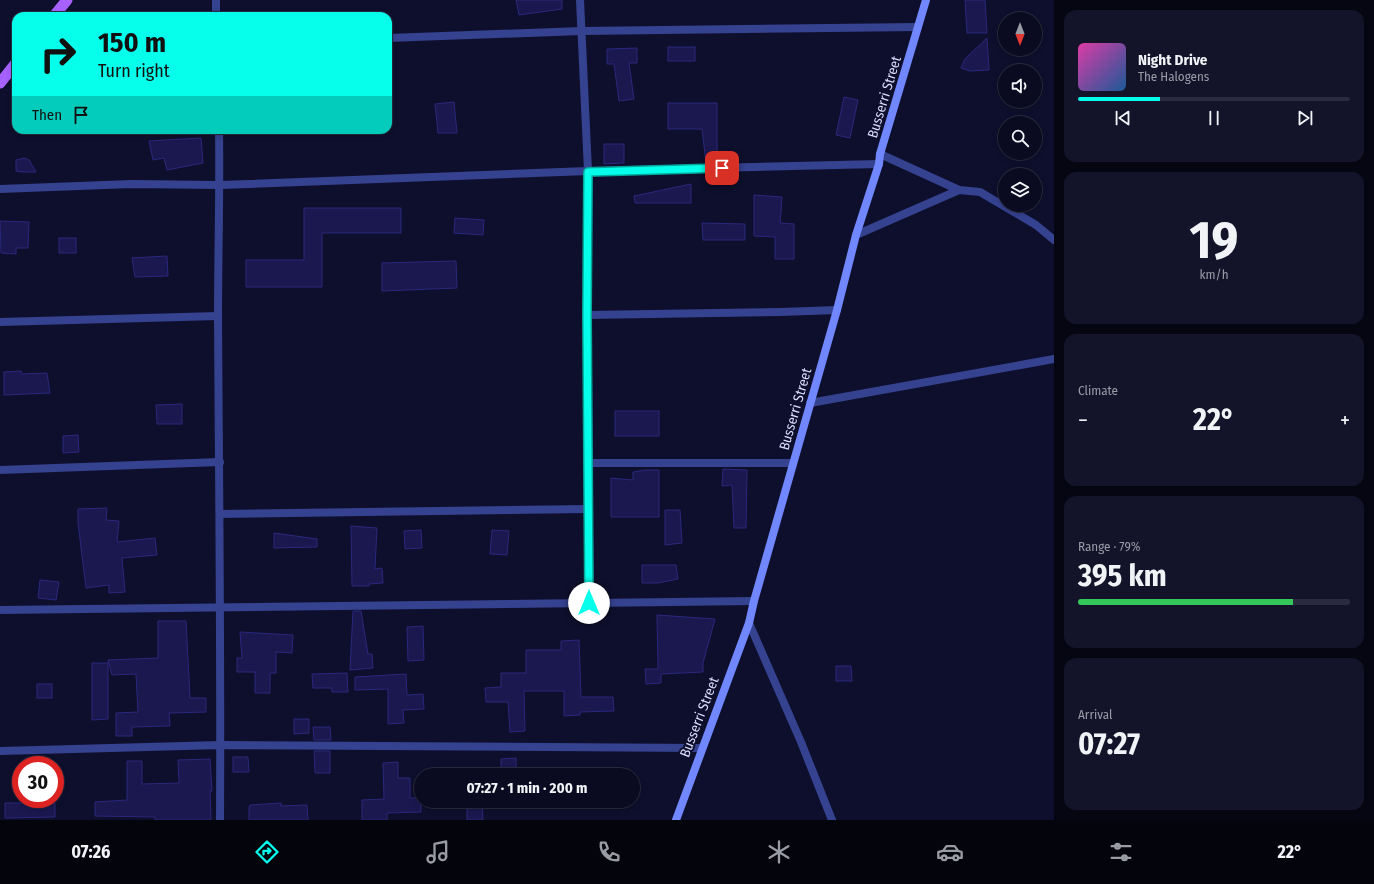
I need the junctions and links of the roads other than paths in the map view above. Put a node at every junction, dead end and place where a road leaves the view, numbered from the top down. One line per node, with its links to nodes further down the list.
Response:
1 (67, 0): 5 (main road)
2 (216, 0): 6 (street)
3 (580, 0): 8 (street)
4 (926, 0): 7 (main road, Busserri Street)
5 (57, 12)
6 (216, 12)
7 (918, 27): 8 (street); 13 (main road, Busserri Street)
8 (581, 31): 9 (street); 15 (street)
9 (392, 38)
10 (12, 67): 11 (main road)
11 (1, 79)
12 (218, 134): 16 (street)
13 (880, 154): 14 (main road, Busserri Street); 18 (street)
14 (879, 164): 15 (street); 19 (main road, Busserri Street)
15 (588, 172): 16 (street); 22 (street)
16 (220, 185): 17 (street); 23 (street)
17 (0, 188)
18 (959, 190): 19 (street); 20 (street)
19 (856, 235): 21 (main road, Busserri Street)
20 (1054, 240)
21 (837, 310): 22 (street); 26 (main road, Busserri Street)
22 (587, 315): 28 (street)
23 (218, 316): 24 (street); 27 (street)
24 (0, 322)
25 (1054, 359): 26 (street)
26 (810, 403): 29 (main road, Busserri Street)
27 (220, 462): 30 (street); 32 (street)
28 (588, 463): 29 (street); 31 (street)
29 (793, 463): 33 (main road, Busserri Street)
30 (0, 470)
31 (588, 509): 32 (street); 34 (street)
32 (220, 514): 35 (street)
33 (754, 601): 34 (street); 37 (main road, Busserri Street)
34 (589, 603): 35 (street)
35 (221, 607): 36 (street); 38 (street)
36 (0, 610)
37 (749, 623): 39 (main road, Busserri Street); 43 (street)
38 (221, 745): 39 (street); 40 (street); 41 (street)
39 (701, 748): 42 (main road, Busserri Street)
40 (0, 751)
41 (220, 820)
42 (676, 820)
43 (832, 820)

